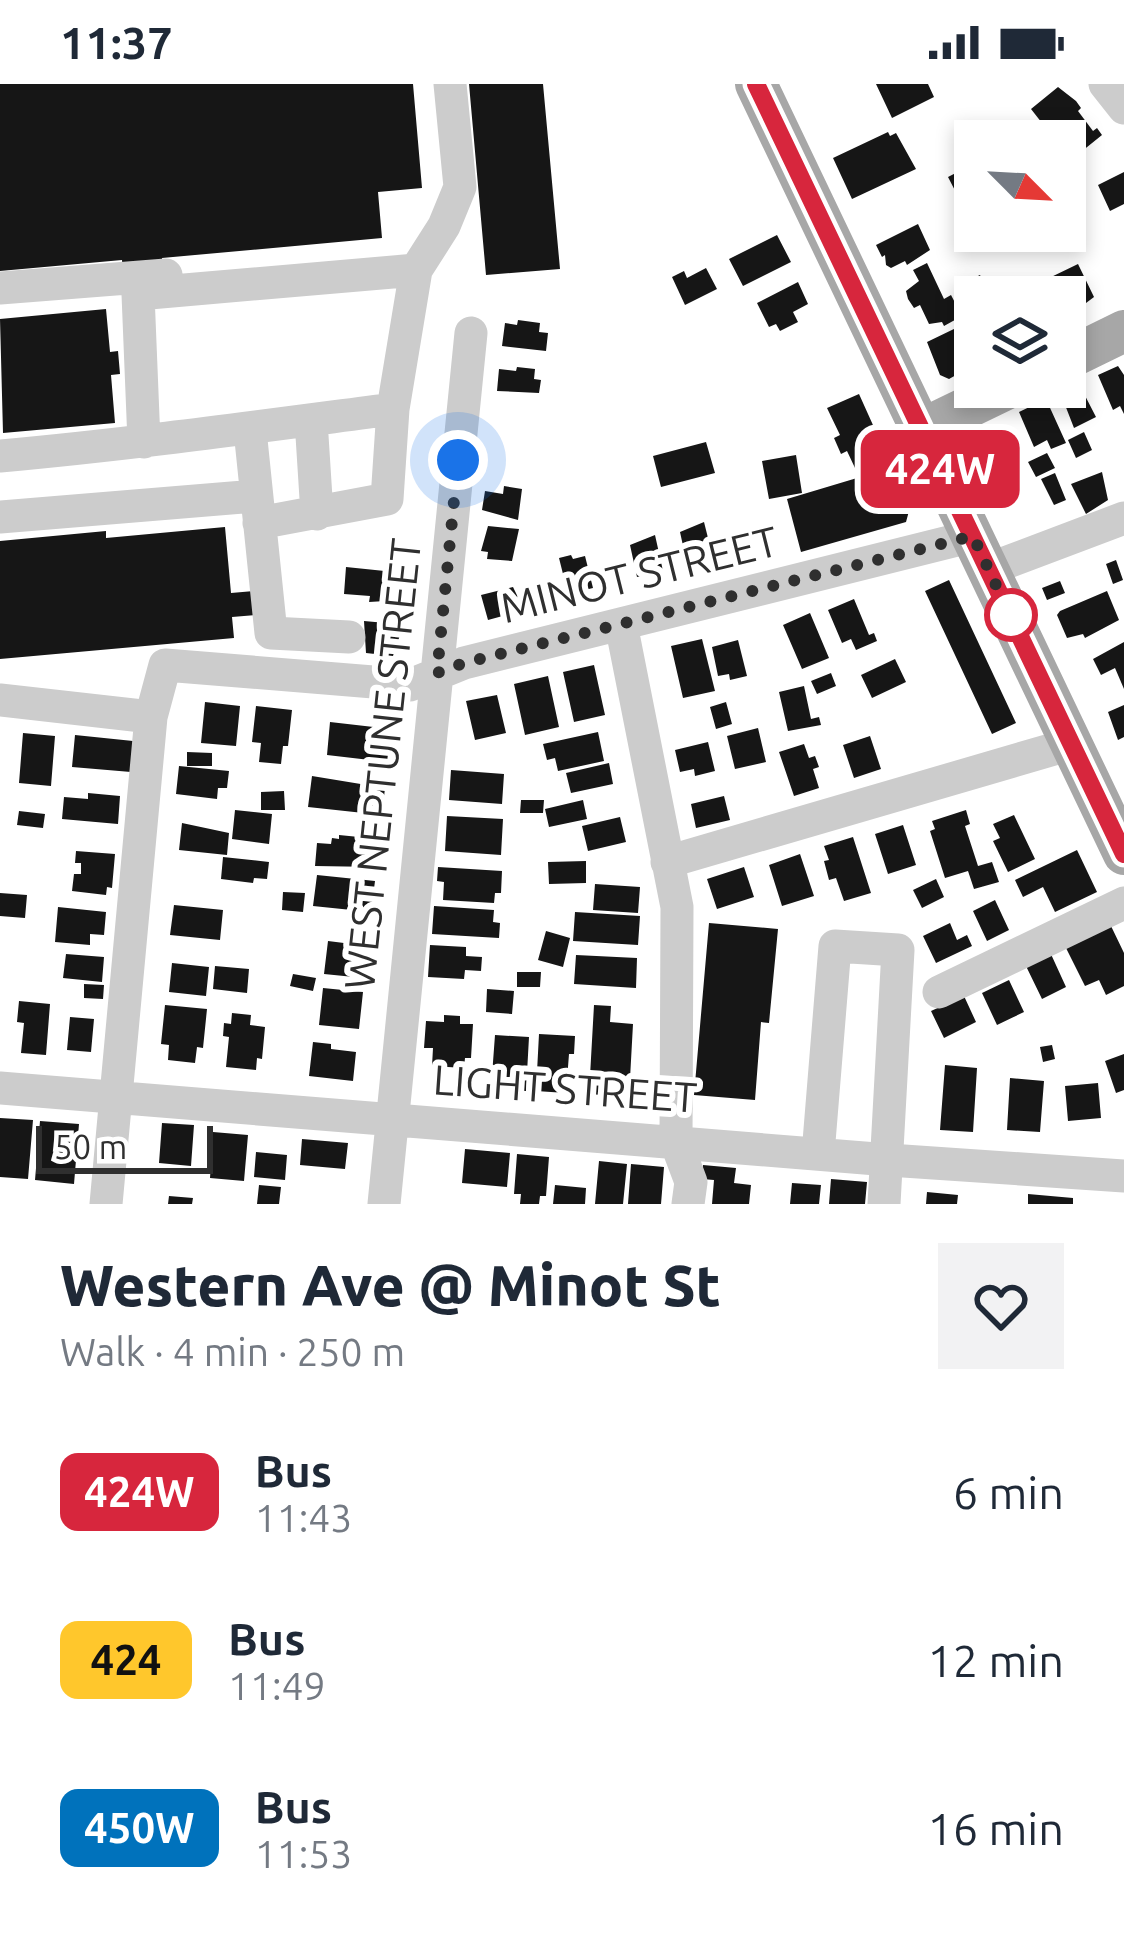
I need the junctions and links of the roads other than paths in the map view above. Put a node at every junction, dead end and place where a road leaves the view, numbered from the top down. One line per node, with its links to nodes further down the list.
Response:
1 (450, 84): 6 (street)
2 (756, 84): 15 (main road)
3 (1105, 84): 4 (street)
4 (1124, 108)
5 (257, 268): 7 (street)
6 (416, 270): 12 (street); 16 (street)
7 (0, 289)
8 (1124, 331): 10 (main road)
9 (471, 333): 25 (street, WEST NEPTUNE STREET)
10 (1086, 350)
11 (967, 408): 15 (main road)
12 (393, 409): 13 (street); 19 (street)
13 (311, 420): 14 (street); 19 (street)
14 (250, 430): 16 (street); 18 (street)
15 (922, 430): 22 (main road)
16 (144, 442): 17 (street)
17 (0, 456)
18 (257, 510): 19 (street); 20 (street); 24 (street)
19 (316, 514)
20 (0, 517)
21 (1124, 518): 22 (street, MINOT STREET)
22 (981, 553): 23 (street, MINOT STREET); 28 (main road)
23 (621, 624): 25 (street, MINOT STREET); 30 (street)
24 (349, 637)
25 (437, 673): 27 (street, MINOT STREET); 35 (street, WEST NEPTUNE STREET)
26 (0, 700): 27 (street)
27 (152, 717): 34 (street)
28 (1071, 744): 29 (main road); 30 (street)
29 (1124, 854)
30 (668, 862): 36 (street)
31 (1124, 903): 32 (street)
32 (939, 992)
33 (0, 1088): 34 (street, LIGHT STREET)
34 (117, 1098): 35 (street, LIGHT STREET); 40 (street)
35 (392, 1120): 36 (street, LIGHT STREET); 41 (street, WEST NEPTUNE STREET)
36 (676, 1142): 37 (street, LIGHT STREET); 42 (street)
37 (818, 1154): 38 (street, LIGHT STREET); 38 (street)
38 (889, 1160): 39 (street, LIGHT STREET); 43 (street)
39 (1124, 1175)
40 (106, 1204)
41 (384, 1204)
42 (688, 1204)
43 (884, 1204)

